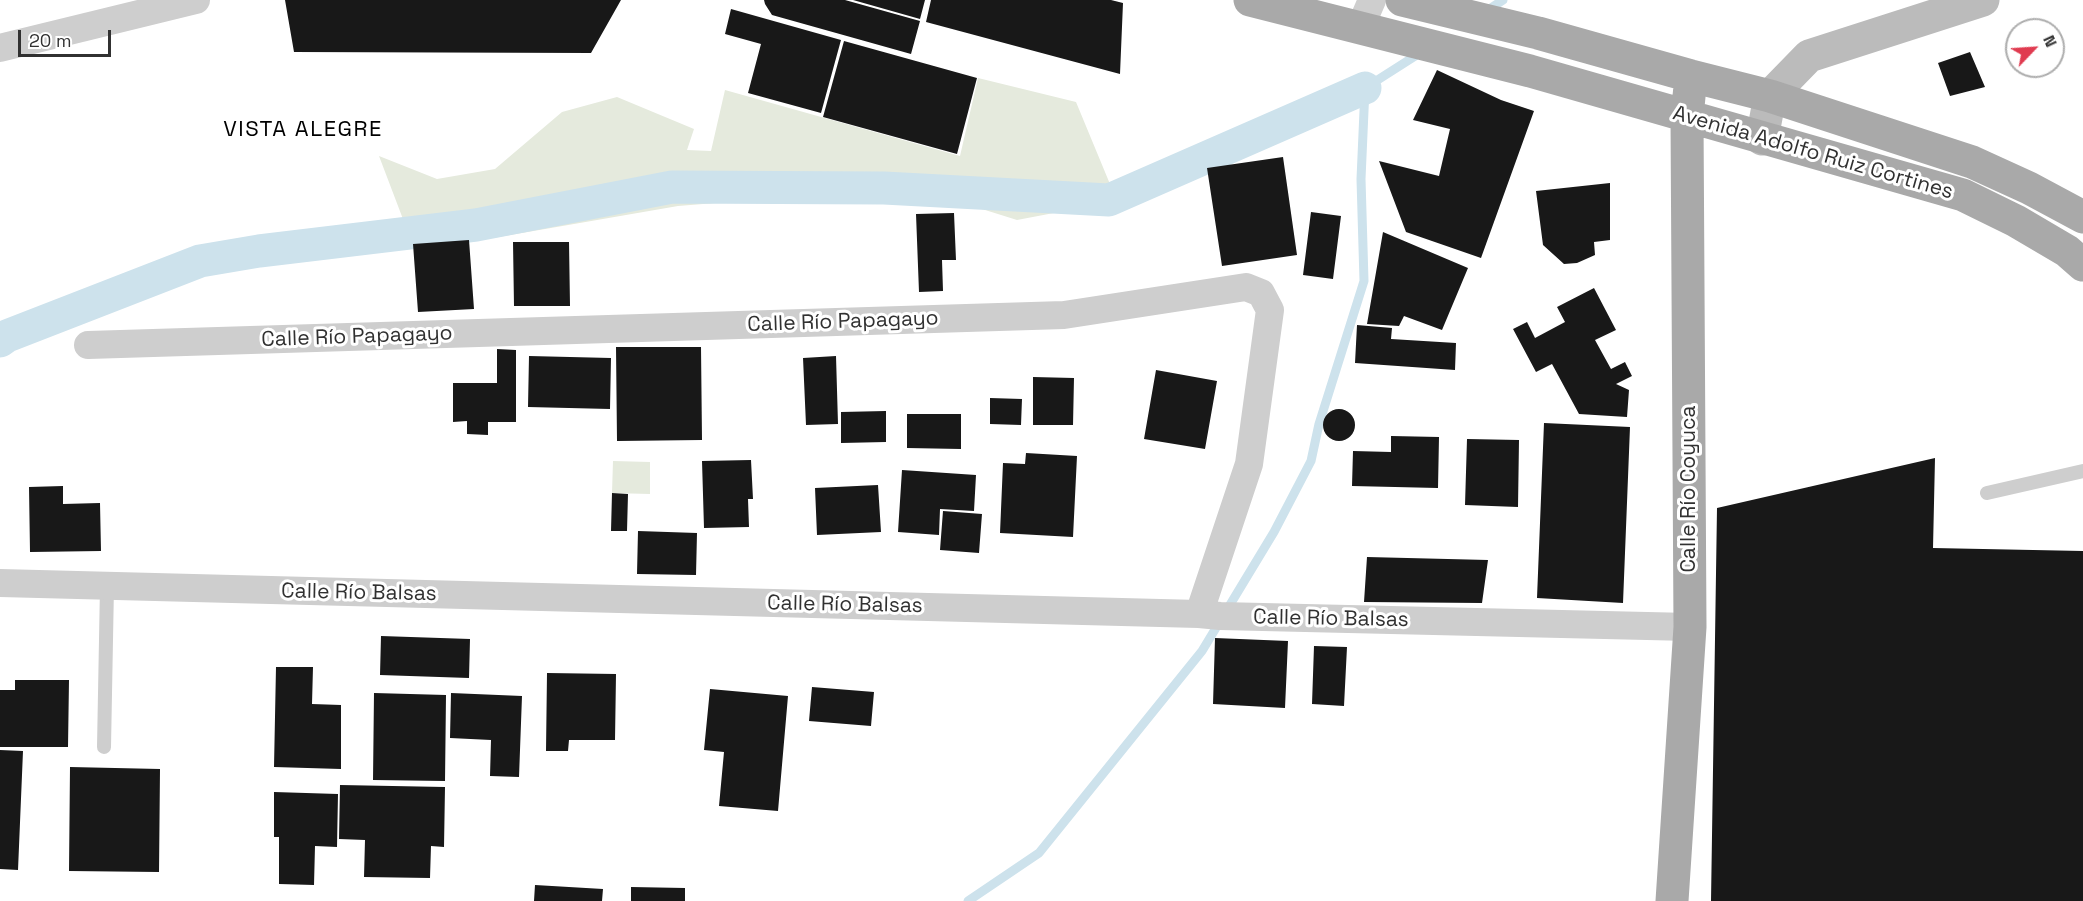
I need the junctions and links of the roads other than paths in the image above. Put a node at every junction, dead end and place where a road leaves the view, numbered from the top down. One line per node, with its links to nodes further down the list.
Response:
1 (196, 0): 6 (street)
2 (1250, 0): 5 (main road, Avenida Adolfo Ruiz Cortines)
3 (1403, 0): 7 (main road, Avenida Adolfo Ruiz Cortines)
4 (1983, 0): 8 (street)
5 (1366, 14): 9 (main road, Avenida Adolfo Ruiz Cortines)
6 (0, 48)
7 (1691, 76): 8 (main road, Avenida Adolfo Ruiz Cortines); 9 (main road, Calle Río Coyuca)
8 (1770, 96): 10 (street); 11 (main road, Avenida Adolfo Ruiz Cortines)
9 (1687, 117): 10 (main road, Avenida Adolfo Ruiz Cortines); 19 (main road, Calle Río Coyuca)
10 (1762, 139): 12 (main road, Avenida Adolfo Ruiz Cortines)
11 (2083, 217)
12 (2083, 265)
13 (88, 345): 18 (street, Calle Río Papagayo)
14 (2083, 471): 15 (lane)
15 (1987, 493)
16 (0, 583): 17 (street, Calle Río Balsas)
17 (107, 586): 18 (street, Calle Río Balsas); 20 (lane)
18 (1210, 615): 19 (street, Calle Río Balsas)
19 (1690, 627): 21 (main road, Calle Río Coyuca)
20 (104, 747)
21 (1672, 901)

